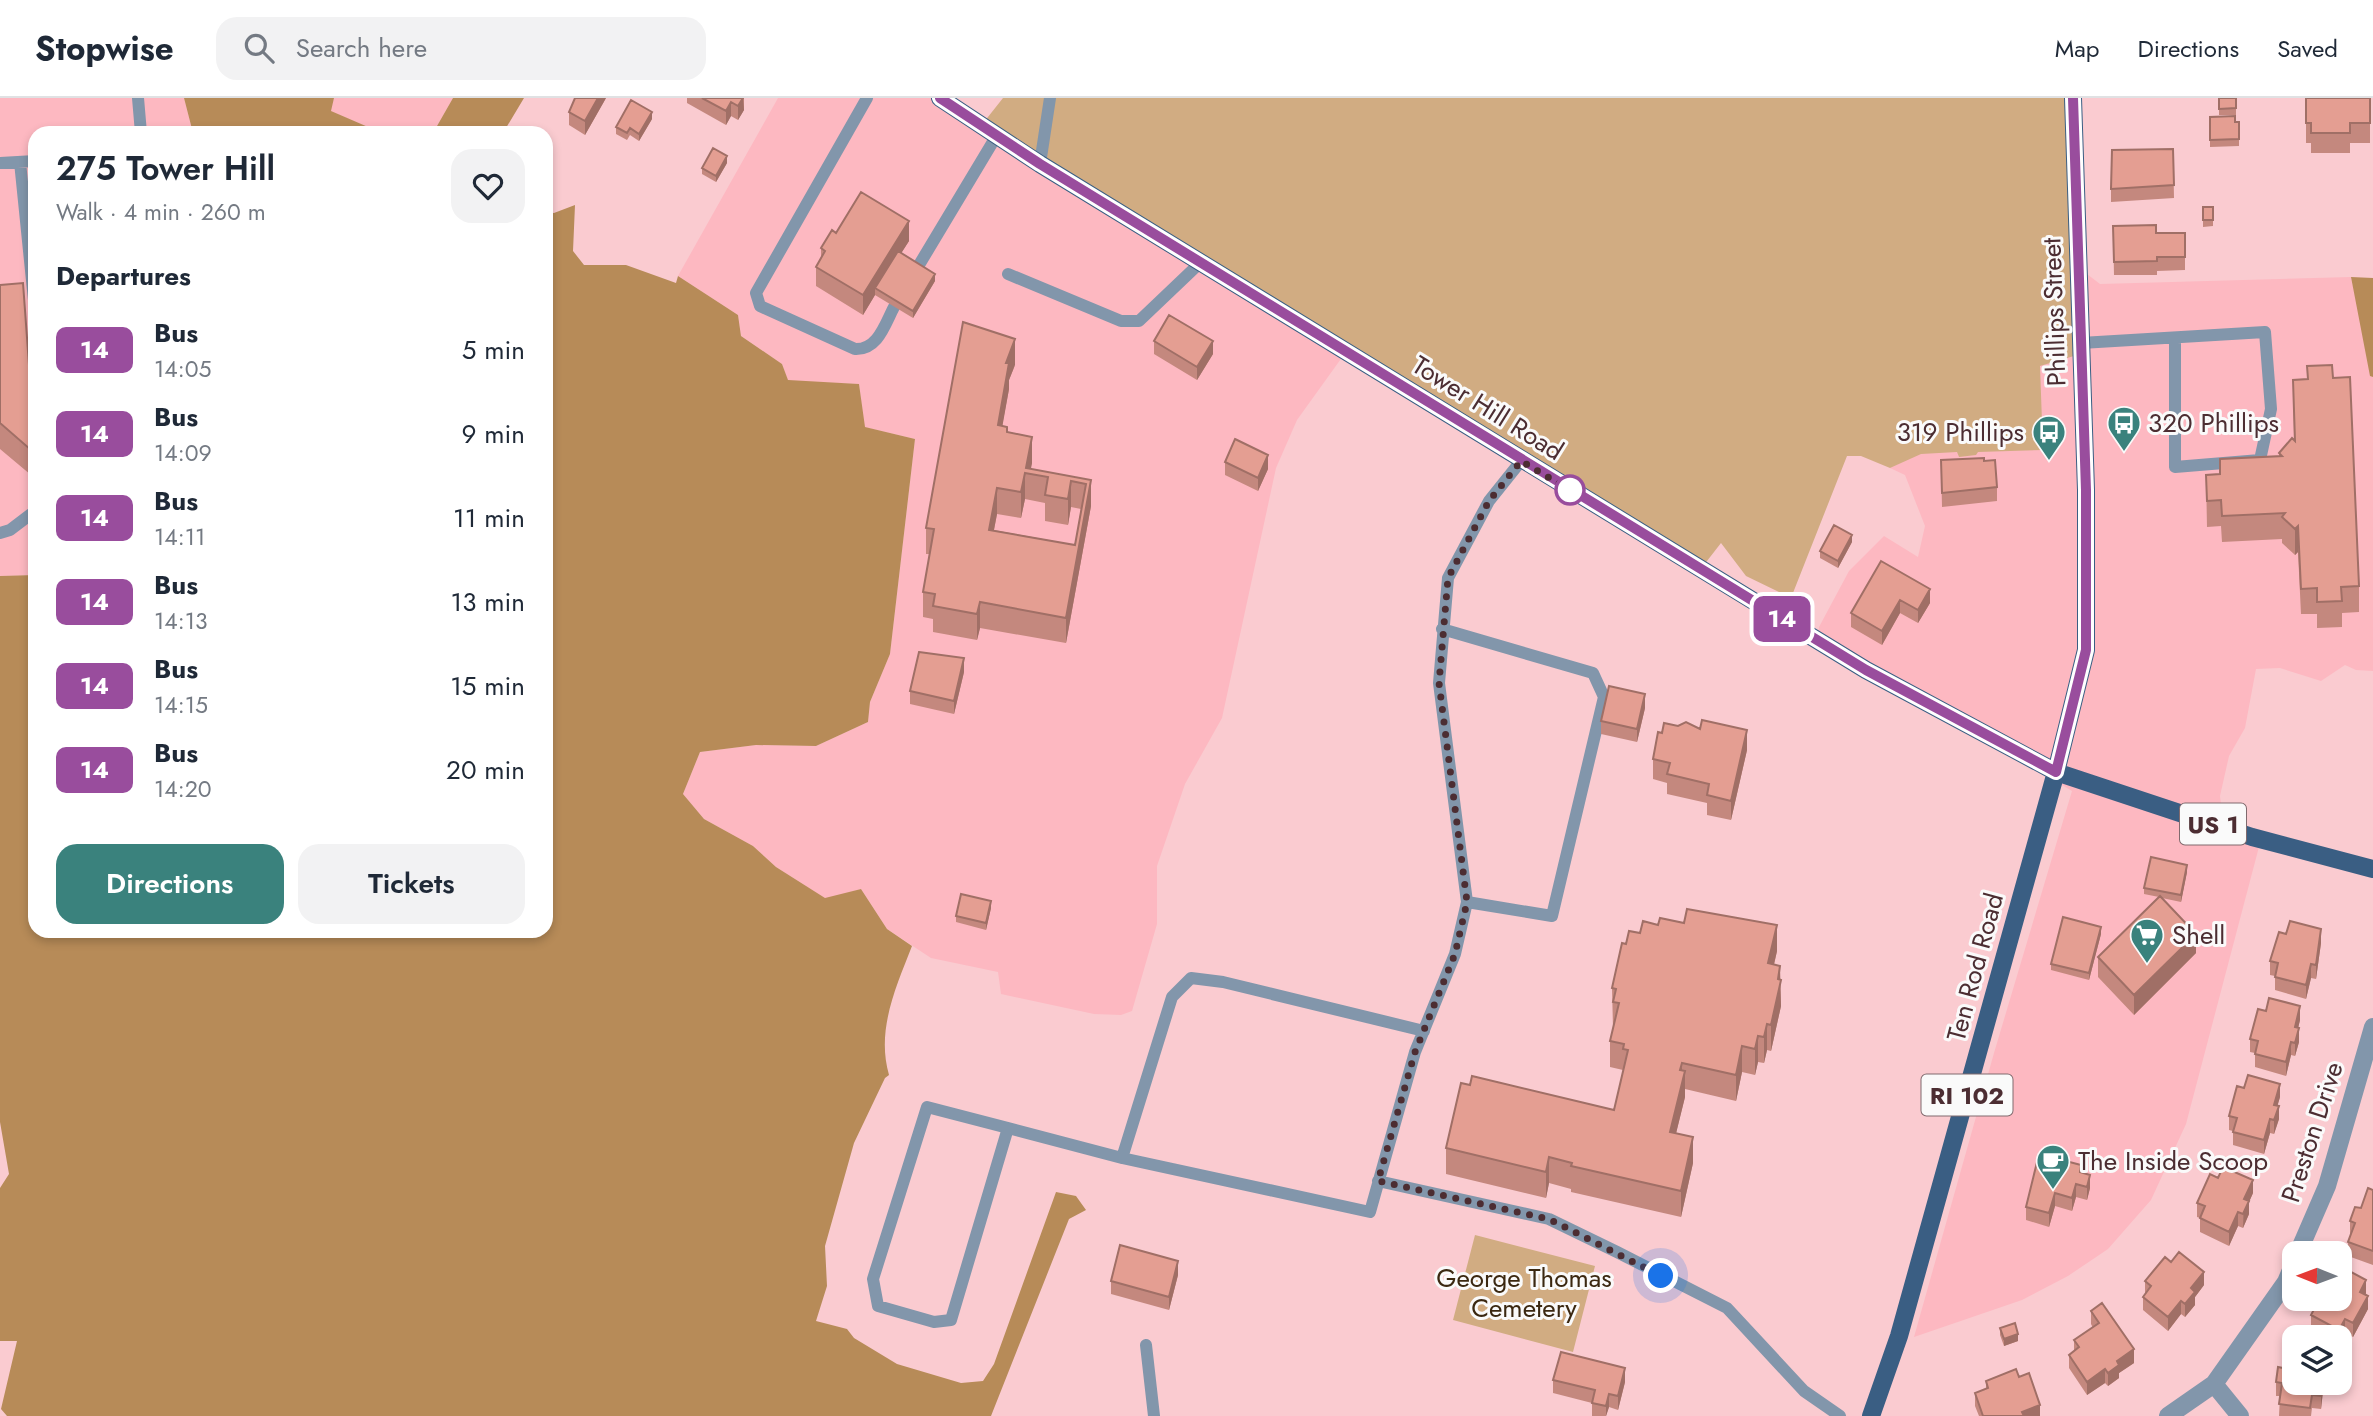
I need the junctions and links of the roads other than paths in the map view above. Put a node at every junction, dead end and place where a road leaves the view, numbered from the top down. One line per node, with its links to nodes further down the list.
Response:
1 (138, 98): 6 (lane)
2 (867, 98): 16 (lane)
3 (940, 98): 7 (main road, Tower Hill Road / US 1)
4 (1050, 98): 11 (lane)
5 (2073, 98): 18 (main road, Phillips Street / RI 102)
6 (140, 126)
7 (997, 135): 11 (main road, Tower Hill Road / US 1); 14 (lane)
8 (28, 161): 9 (lane)
9 (20, 162): 10 (lane); 12 (lane)
10 (0, 163)
11 (1040, 164): 13 (main road, Tower Hill Road / US 1)
12 (28, 241)
13 (1202, 261): 15 (lane); 19 (main road, Tower Hill Road / US 1)
14 (916, 270)
15 (1008, 274)
16 (894, 307)
17 (2175, 338): 17 (lane); 18 (lane)
18 (2081, 343): 23 (main road, Phillips Street / RI 102)
19 (1521, 461): 22 (lane); 23 (main road, Tower Hill Road / US 1)
20 (28, 516): 21 (lane)
21 (0, 533)
22 (1442, 629): 25 (lane); 25 (lane)
23 (2056, 772): 24 (main road, Tower Hill Road / US 1); 37 (main road, Ten Rod Road / RI 102)
24 (2373, 869)
25 (1467, 902): 27 (lane)
26 (2373, 1027): 31 (street, Preston Drive)
27 (1424, 1031): 29 (lane); 30 (lane)
28 (1008, 1128): 28 (lane); 29 (lane)
29 (1122, 1158): 30 (lane)
30 (1378, 1181): 36 (lane)
31 (2303, 1241)
32 (2282, 1288): 34 (street)
33 (1146, 1345): 35 (lane)
34 (2214, 1384): 38 (street); 39 (street)
35 (1154, 1416)
36 (1840, 1416)
37 (1871, 1416)
38 (2168, 1416)
39 (2240, 1416)

